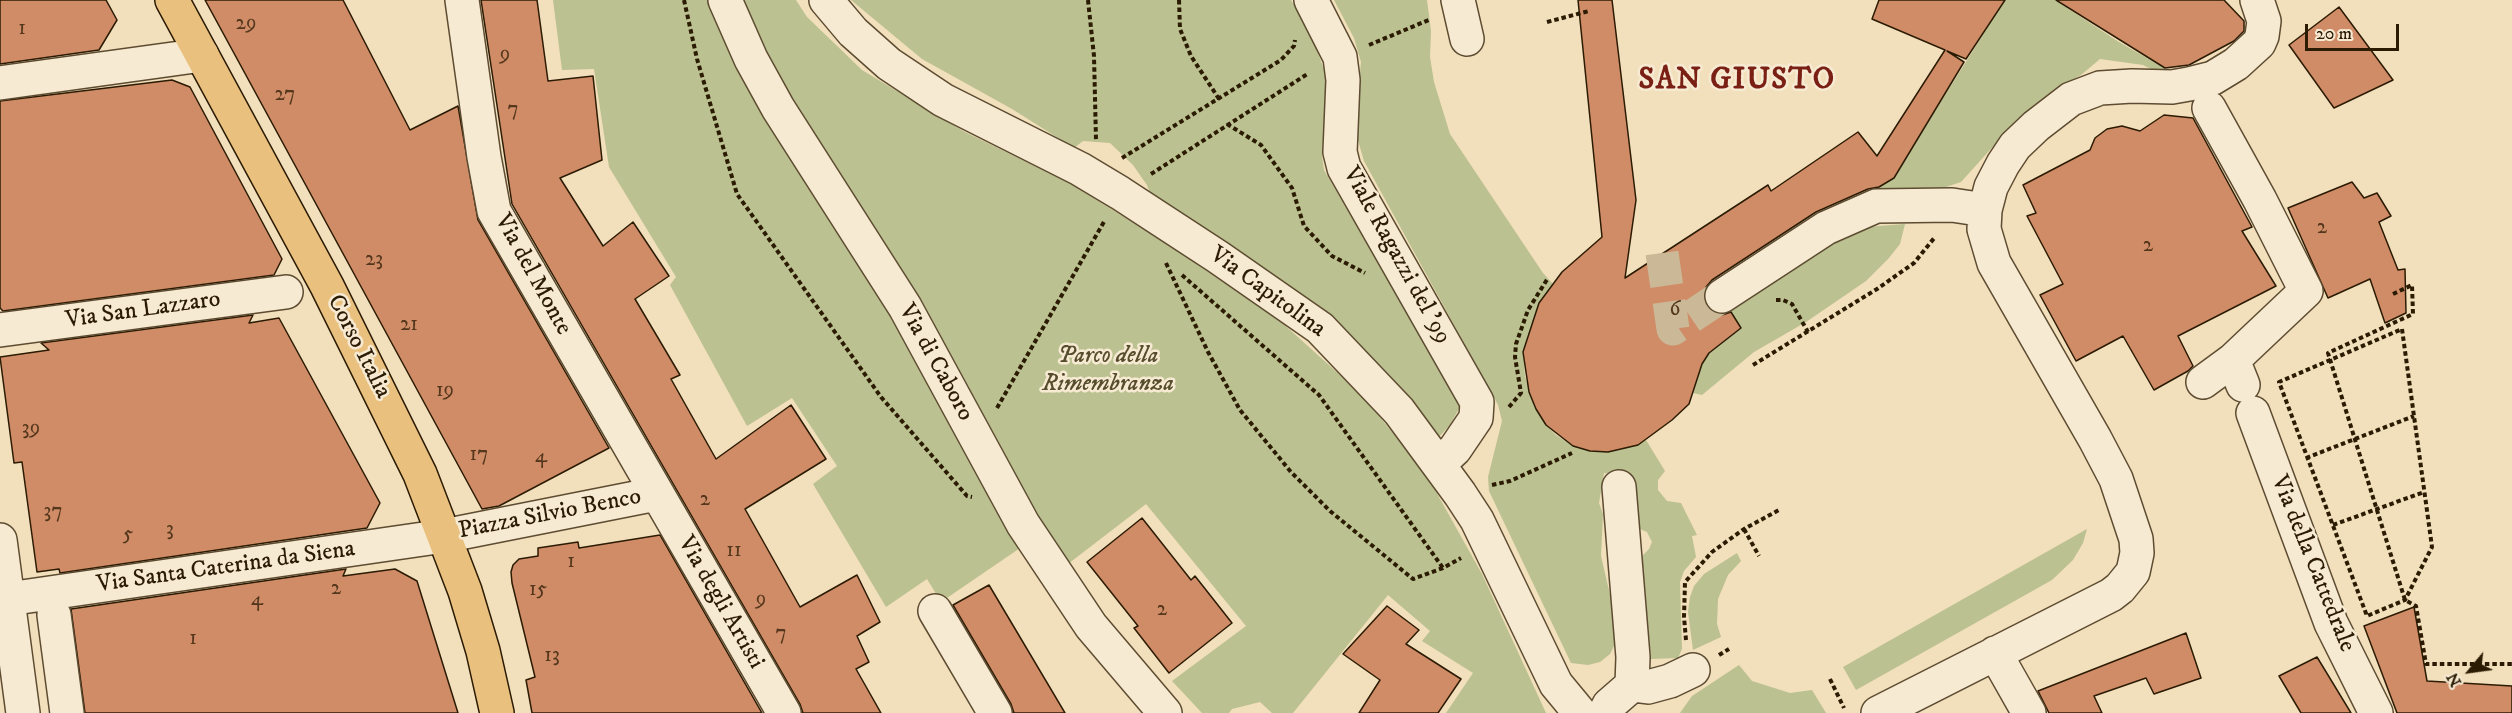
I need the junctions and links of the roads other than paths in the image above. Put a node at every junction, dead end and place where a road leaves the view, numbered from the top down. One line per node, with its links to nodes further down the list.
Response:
1 (172, 0): 9 (main road, Corso Italia)
2 (462, 0): 20 (street, Via del Monte)
3 (725, 0): 34 (street, Via di Caboro)
4 (826, 0): 18 (street, Via Capitolina)
5 (1311, 0): 18 (street, Viale Ragazzi del '99)
6 (2257, 0): 12 (street)
7 (1446, 9): 8 (street)
8 (1467, 39)
9 (202, 56): 10 (street); 21 (main road, Corso Italia)
10 (0, 83)
11 (2209, 108): 17 (street)
12 (1985, 210): 14 (street); 26 (street)
13 (286, 292): 15 (street, Via San Lazzaro)
14 (1722, 296)
15 (0, 330)
16 (2203, 382): 17 (street)
17 (2243, 386): 39 (street, Via della Cattedrale)
18 (1439, 464): 35 (street, Via Capitolina)
19 (1619, 488): 28 (street)
20 (657, 494): 21 (street, Piazza Silvio Benco); 32 (street, Via degli Artisti)
21 (444, 536): 23 (street, Via Santa Caterina da Siena); 31 (main road, Corso Italia)
22 (0, 540): 23 (street)
23 (8, 599): 29 (street)
24 (935, 611): 33 (street)
25 (54, 615): 30 (street)
26 (1995, 653): 37 (street); 38 (street)
27 (1693, 670): 28 (street)
28 (1632, 685): 36 (street)
29 (23, 713)
30 (67, 713)
31 (497, 713)
32 (784, 713)
33 (995, 713)
34 (1165, 713)
35 (1580, 713)
36 (1605, 713)
37 (1878, 713)
38 (2029, 713)
39 (2376, 713)

